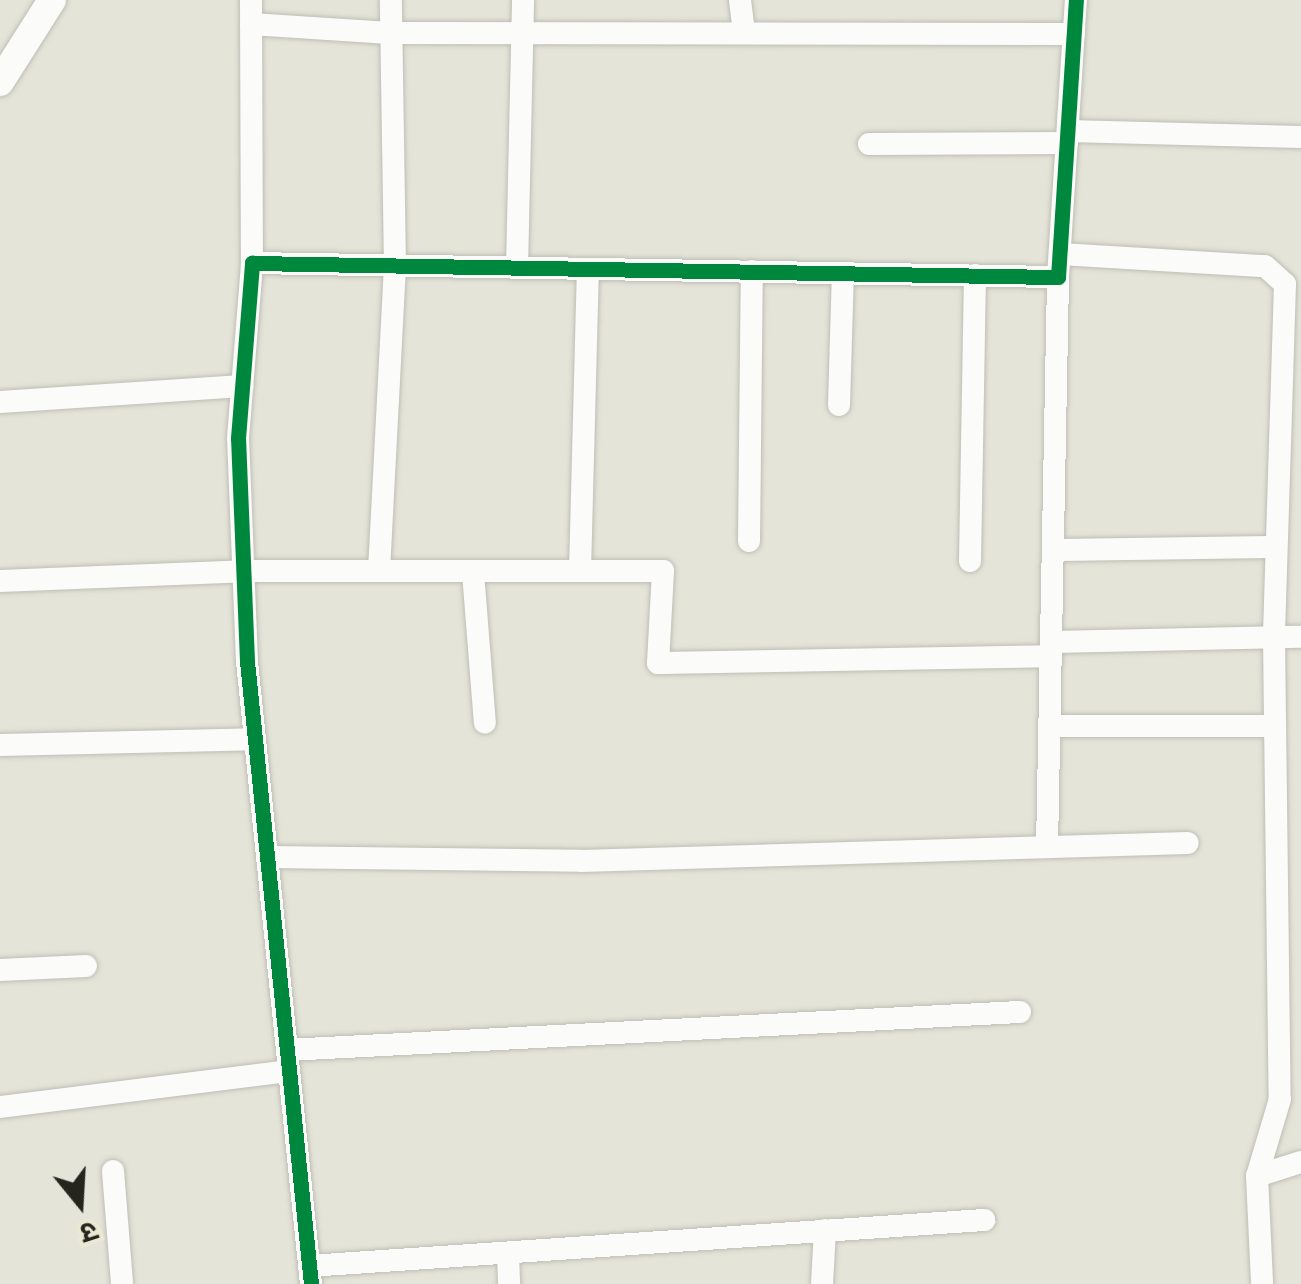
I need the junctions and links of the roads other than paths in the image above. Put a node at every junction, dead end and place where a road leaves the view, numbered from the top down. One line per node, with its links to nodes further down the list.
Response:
1 (52, 0): 12 (street)
2 (251, 0): 7 (street)
3 (392, 0): 10 (street)
4 (523, 0): 8 (street)
5 (740, 0): 9 (street)
6 (1076, 0): 11 (street)
7 (252, 24): 10 (street); 16 (street)
8 (522, 32): 9 (street); 10 (street); 19 (street)
9 (744, 32): 11 (street)
10 (390, 33): 17 (street)
11 (1074, 34): 13 (street)
12 (0, 82)
13 (1067, 137): 14 (street); 15 (street); 18 (street)
14 (1301, 137)
15 (869, 144)
16 (252, 263): 17 (street); 24 (street)
17 (395, 266): 19 (street); 32 (street)
18 (1059, 266): 23 (street); 28 (street); 29 (street)
19 (517, 268): 20 (street)
20 (588, 269): 21 (street); 34 (street)
21 (752, 272): 22 (street); 27 (street)
22 (844, 273): 23 (street); 26 (street)
23 (974, 276): 30 (street)
24 (242, 386): 25 (street); 31 (street)
25 (0, 402)
26 (839, 405)
27 (749, 541)
28 (1276, 547): 29 (street); 37 (street)
29 (1054, 550): 38 (street)
30 (970, 561)
31 (244, 571): 32 (street); 35 (street); 42 (street)
32 (379, 572): 33 (street)
33 (473, 572): 34 (street); 39 (street)
34 (580, 572): 38 (street)
35 (0, 581)
36 (1301, 636): 37 (street)
37 (1274, 637): 38 (street); 41 (street)
38 (1052, 649): 40 (street)
39 (485, 723)
40 (1050, 726): 41 (street); 45 (street)
41 (1274, 726): 54 (street)
42 (255, 739): 43 (street); 46 (street)
43 (0, 745)
44 (1188, 843): 45 (street)
45 (1047, 847): 46 (street)
46 (267, 857): 50 (street)
47 (86, 966): 48 (street)
48 (0, 970)
49 (1020, 1012): 50 (street)
50 (288, 1060): 51 (street); 58 (street)
51 (0, 1107)
52 (1301, 1162): 54 (street)
53 (113, 1171): 59 (street)
54 (1256, 1176): 62 (street)
55 (984, 1220): 56 (street)
56 (825, 1230): 57 (street); 61 (street)
57 (508, 1253): 58 (street); 60 (street)
58 (310, 1275)
59 (122, 1284)
60 (509, 1284)
61 (822, 1284)
62 (1262, 1284)

